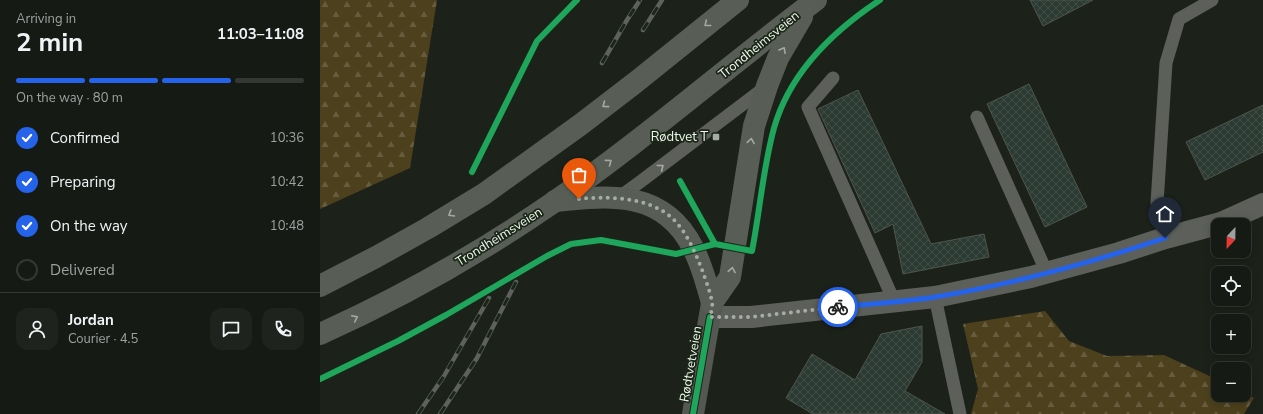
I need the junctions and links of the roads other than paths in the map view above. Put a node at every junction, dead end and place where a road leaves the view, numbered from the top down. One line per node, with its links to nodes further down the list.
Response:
1 (738, 0): 12 (highway, one-way to 12)
2 (1212, 0): 10 (lane)
3 (813, 2): 5 (highway, one-way to 3); 8 (highway, Trondheimsveien, one-way to 3)
4 (833, 78): 14 (lane)
5 (767, 86): 7 (lane, one-way to 5); 15 (highway, one-way to 5)
6 (977, 117): 11 (lane)
7 (618, 198): 8 (highway); 15 (highway)
8 (555, 201): 16 (highway, Trondheimsveien, one-way to 8)
9 (1263, 204): 10 (street)
10 (1165, 238): 11 (street)
11 (1047, 273): 13 (street)
12 (320, 286)
13 (935, 297): 14 (street); 18 (lane)
14 (894, 301): 15 (street)
15 (711, 310): 17 (street, Rødtvetveien)
16 (320, 334)
17 (693, 414)
18 (960, 414)

